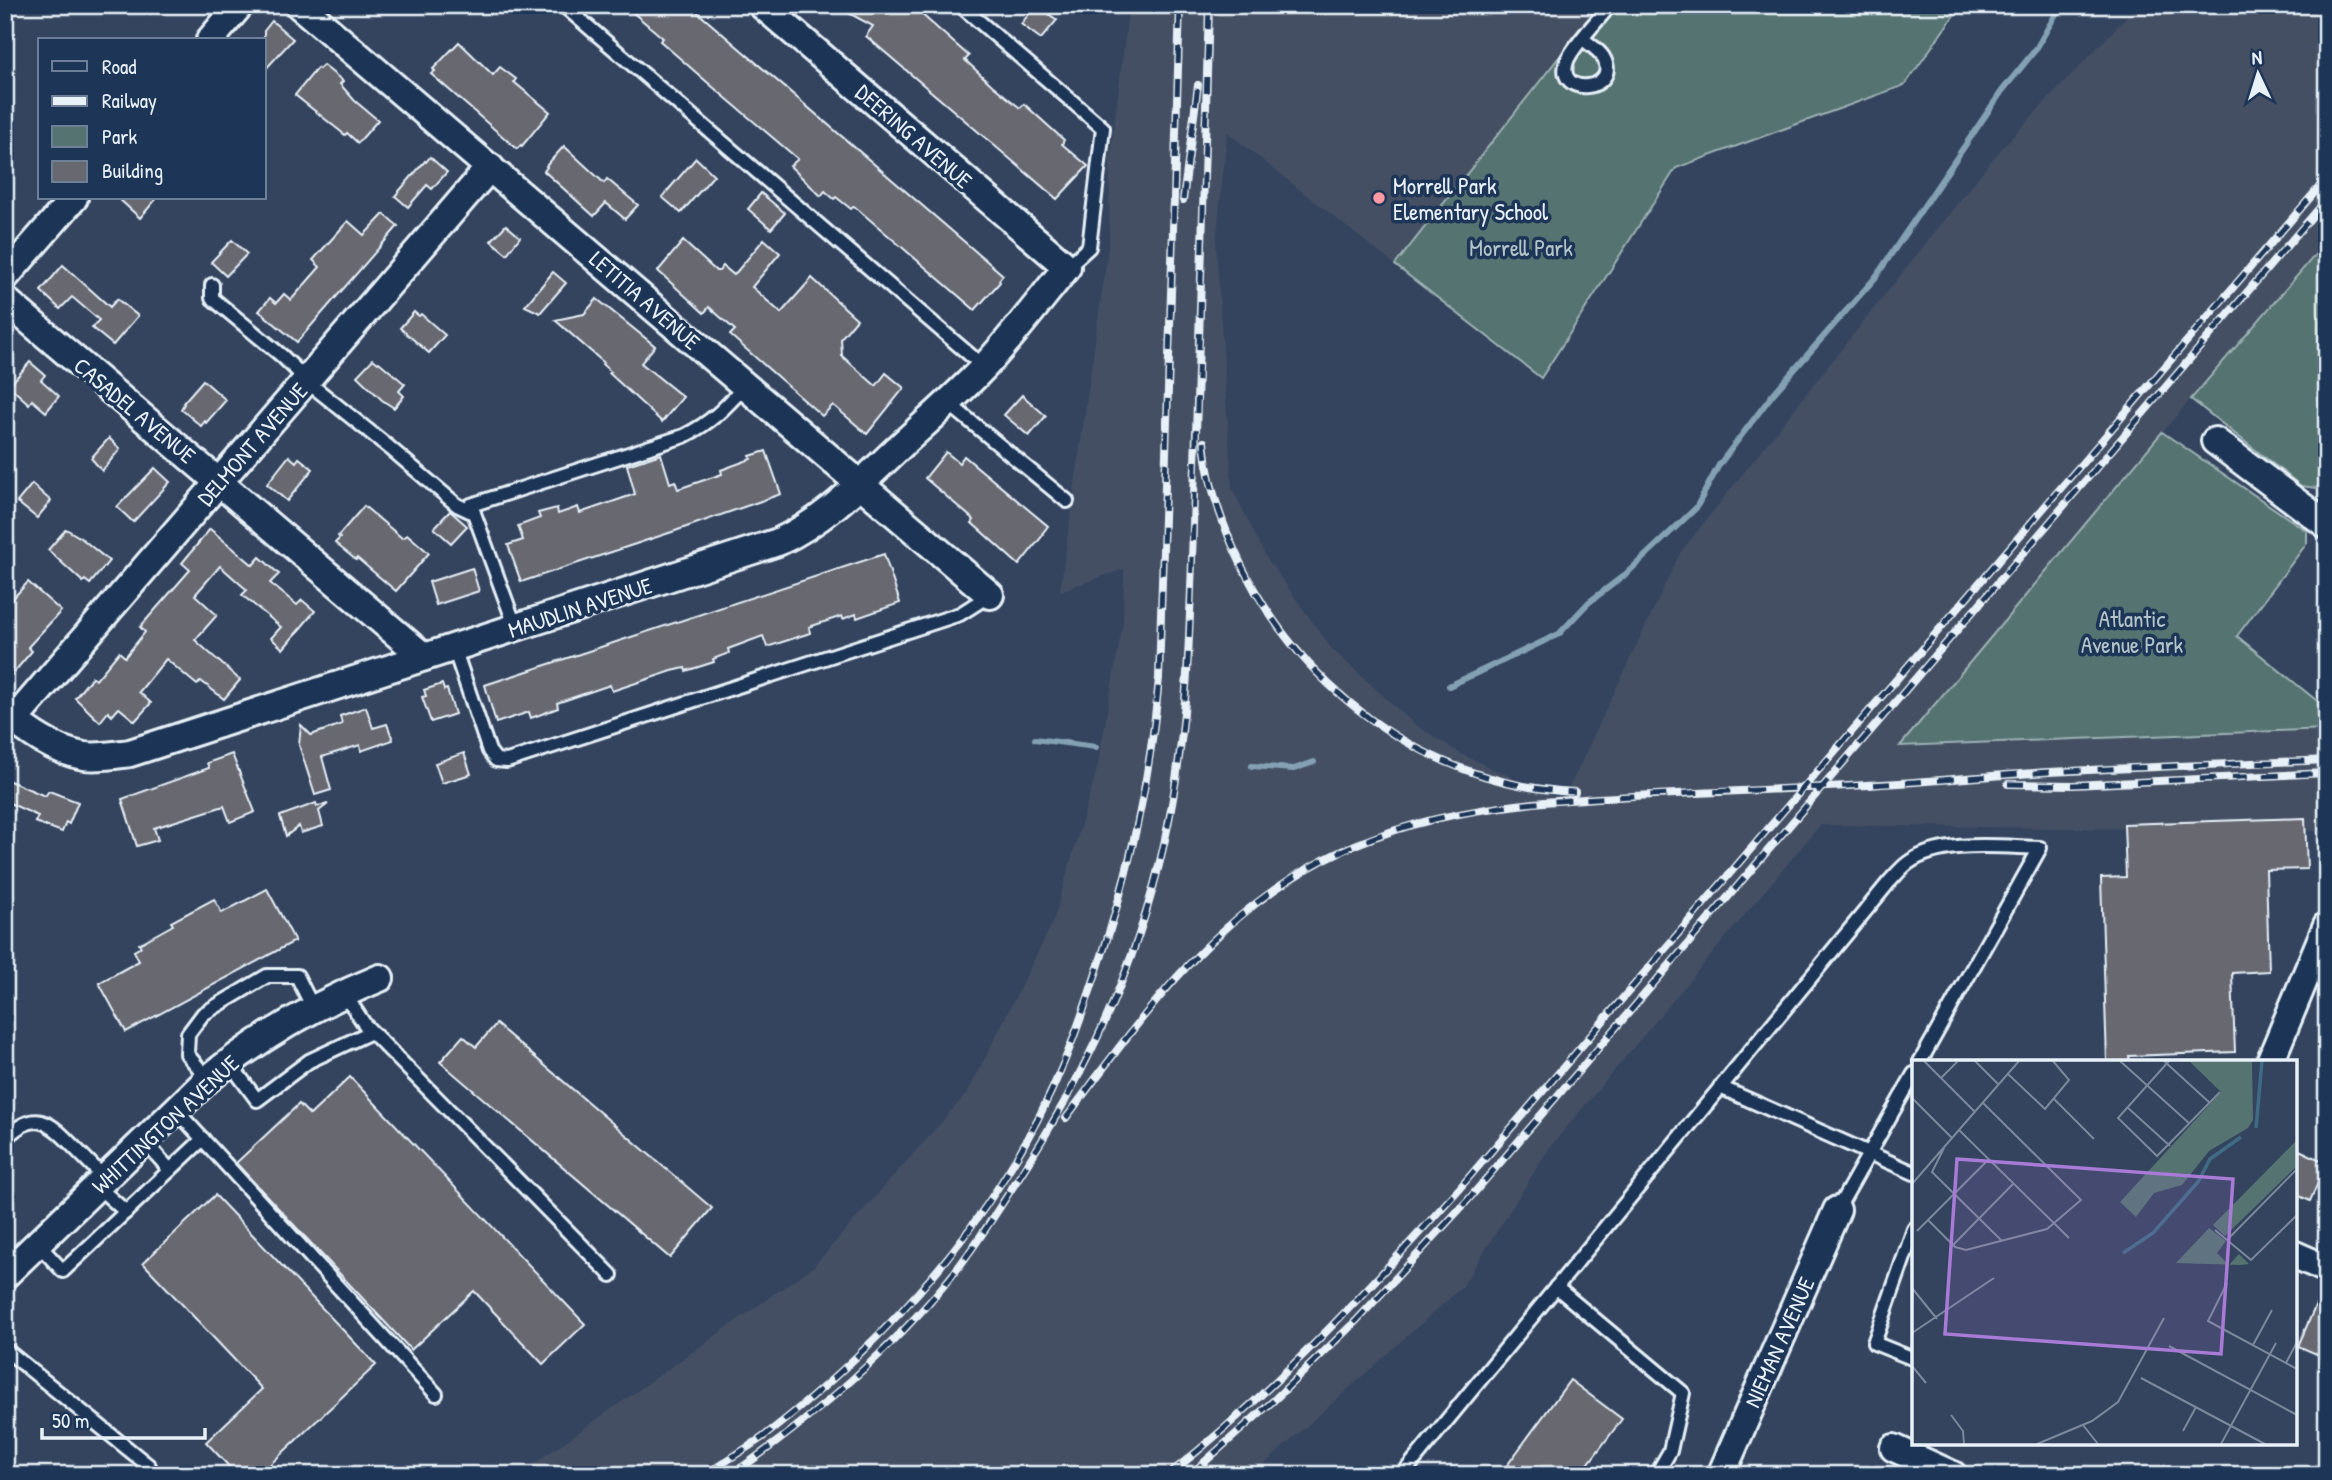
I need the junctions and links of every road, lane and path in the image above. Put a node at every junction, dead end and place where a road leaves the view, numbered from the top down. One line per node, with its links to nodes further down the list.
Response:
1 (240, 5): 7 (street)
2 (299, 5): 9 (street, LETITIA AVENUE)
3 (563, 5): 15 (lane)
4 (762, 5): 11 (street, DEERING AVENUE)
5 (960, 5): 11 (lane)
6 (1610, 5): 8 (lane)
7 (211, 38)
8 (1583, 39)
9 (490, 167): 16 (street, DELMONT AVENUE); 17 (street, LETITIA AVENUE)
10 (72, 200): 12 (street)
11 (1067, 267): 15 (street, MAUDLIN AVENUE)
12 (5, 277)
13 (212, 285): 16 (lane)
14 (5, 300): 20 (street, CASADEL AVENUE)
15 (984, 367): 18 (street, MAUDLIN AVENUE)
16 (307, 380): 20 (street, DELMONT AVENUE); 23 (lane)
17 (745, 386): 21 (street, LETITIA AVENUE); 23 (lane)
18 (947, 402): 21 (street, MAUDLIN AVENUE); 22 (lane)
19 (2215, 440): 24 (street)
20 (219, 482): 28 (street, CASADEL AVENUE); 29 (street, DELMONT AVENUE)
21 (860, 484): 25 (street, LETITIA AVENUE); 26 (street, MAUDLIN AVENUE)
22 (1067, 500)
23 (474, 513): 26 (lane)
24 (2323, 515)
25 (990, 595): 27 (lane)
26 (516, 628): 27 (street, MAUDLIN AVENUE)
27 (454, 648): 28 (street, MAUDLIN AVENUE)
28 (424, 657): 29 (street, MAUDLIN AVENUE)
29 (9, 717)
30 (2327, 925): 36 (street)
31 (380, 978): 32 (street, WHITTINGTON AVENUE)
32 (344, 993): 33 (street, WHITTINGTON AVENUE); 34 (lane)
33 (313, 1008): 37 (street, WHITTINGTON AVENUE); 39 (lane)
34 (371, 1032): 37 (lane); 56 (lane)
35 (1921, 1060): 40 (lane)
36 (2271, 1060)
37 (229, 1062): 39 (street, WHITTINGTON AVENUE)
38 (1912, 1078): 45 (lane)
39 (208, 1079): 41 (street, WHITTINGTON AVENUE)
40 (1720, 1087): 45 (lane); 57 (lane)
41 (176, 1110): 43 (lane); 44 (street, WHITTINGTON AVENUE)
42 (5, 1139): 48 (lane)
43 (203, 1139): 46 (lane); 60 (lane)
44 (144, 1141): 46 (lane); 48 (street, WHITTINGTON AVENUE)
45 (1869, 1153): 47 (lane); 49 (lane)
46 (170, 1170): 50 (lane)
47 (1912, 1172)
48 (101, 1182): 50 (lane); 52 (street, WHITTINGTON AVENUE)
49 (1837, 1210): 65 (street, NIEMAN AVENUE)
50 (126, 1212): 52 (lane)
51 (1912, 1235): 59 (lane)
52 (38, 1244): 55 (street, WHITTINGTON AVENUE)
53 (2297, 1256): 54 (street)
54 (2327, 1269)
55 (5, 1275)
56 (611, 1275)
57 (1556, 1287): 63 (lane); 64 (lane)
58 (5, 1349): 62 (lane)
59 (1912, 1358)
60 (436, 1394)
61 (1894, 1448): 66 (street)
62 (152, 1475)
63 (1402, 1475)
64 (1656, 1475)
65 (1721, 1475)
66 (1953, 1475)

